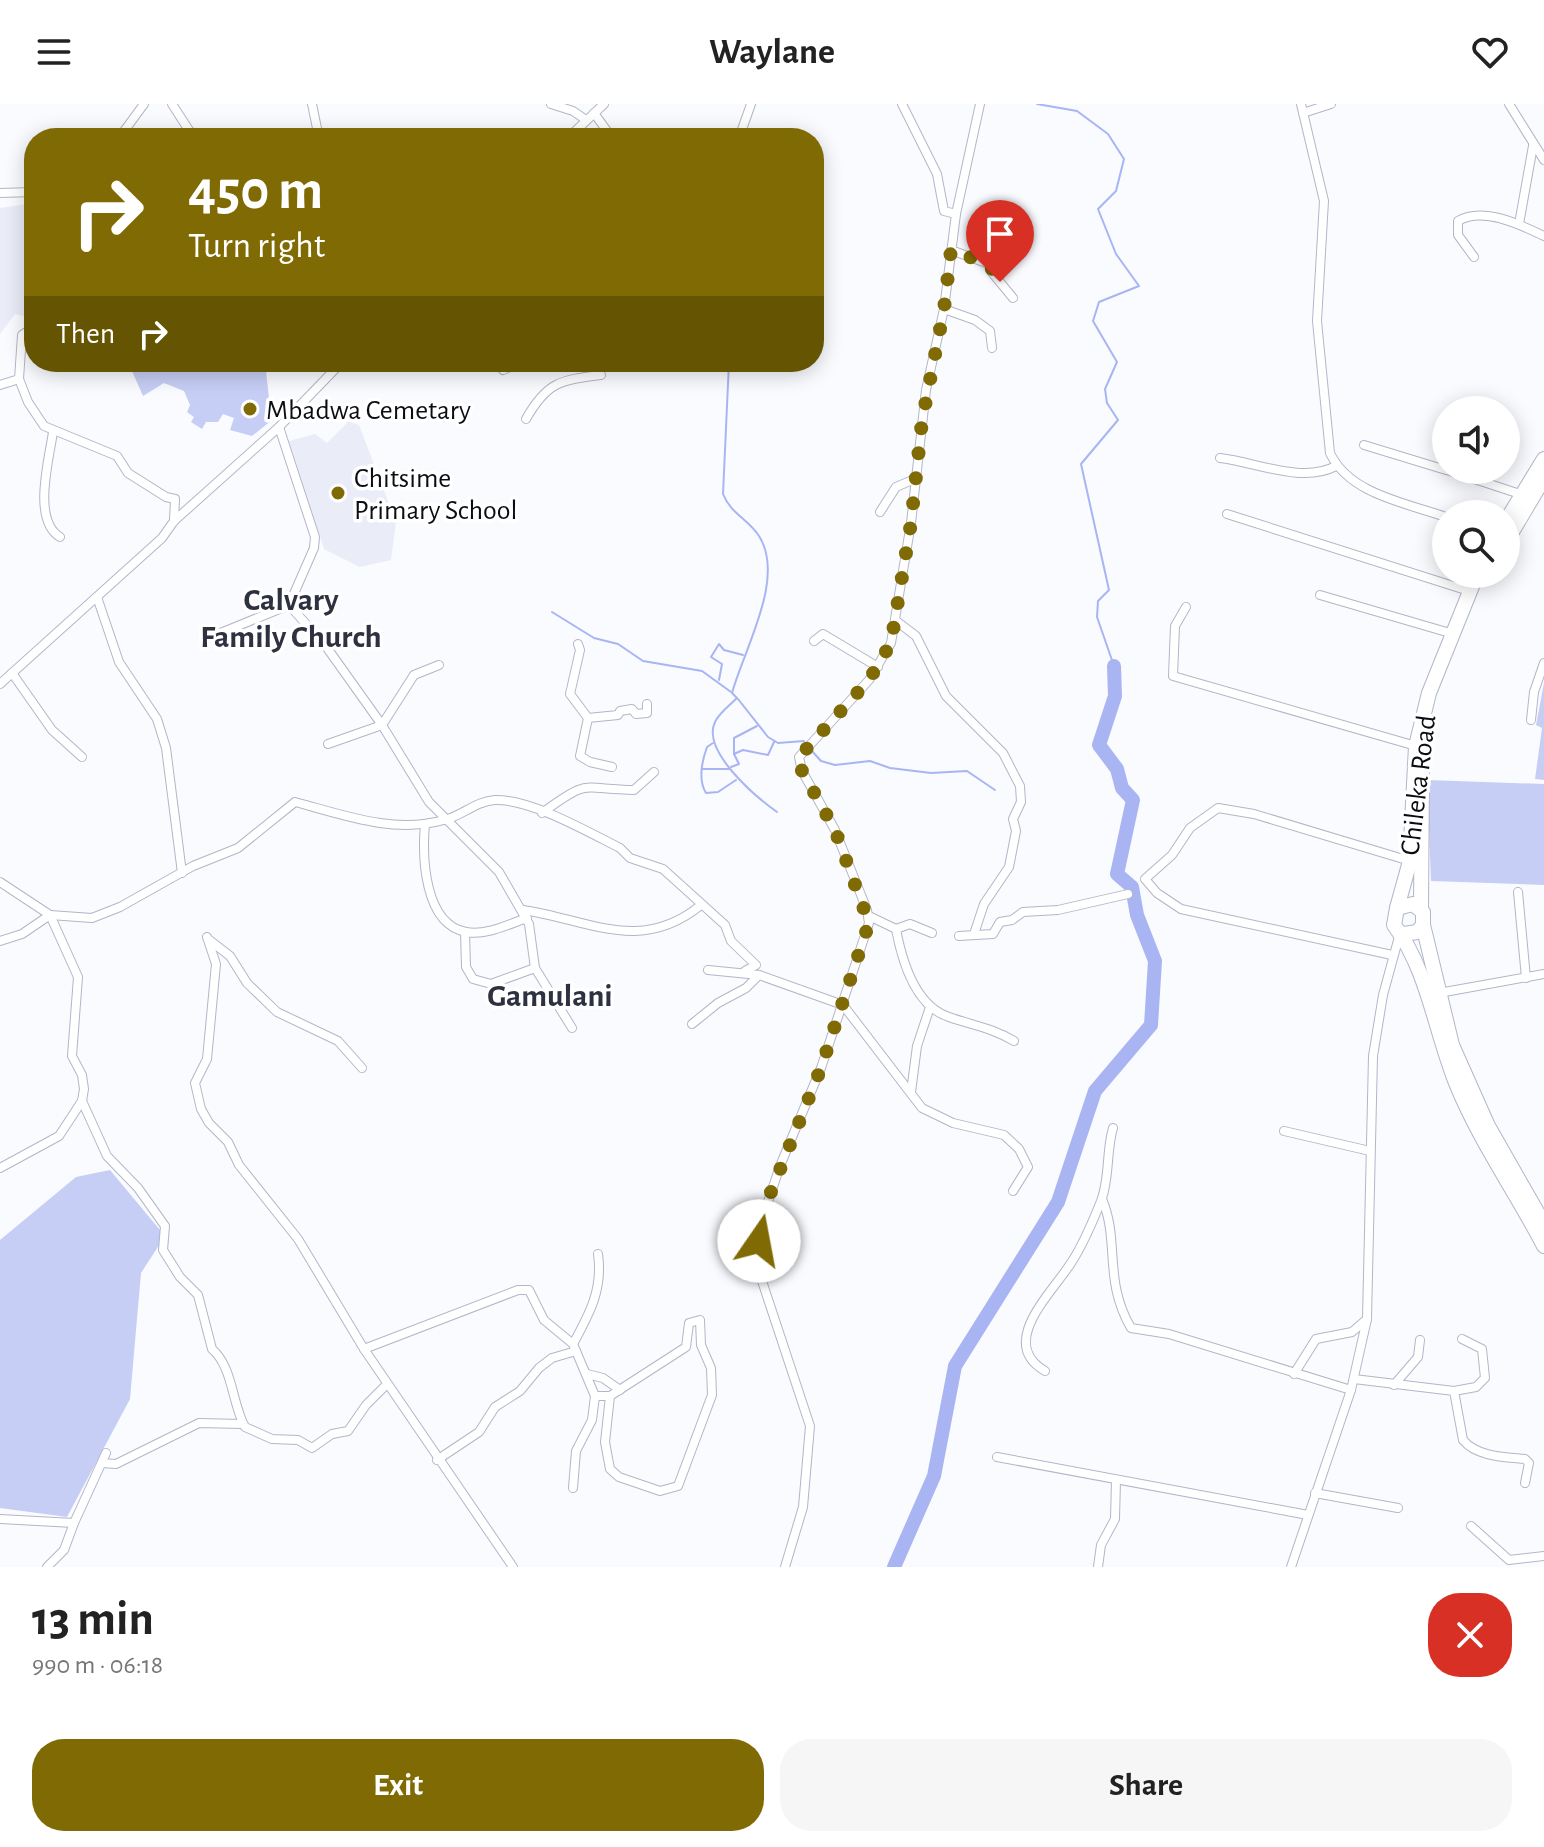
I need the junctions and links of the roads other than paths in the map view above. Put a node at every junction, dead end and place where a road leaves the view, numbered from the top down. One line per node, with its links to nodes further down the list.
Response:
1 (144, 104): 14 (street)
2 (172, 104): 15 (street)
3 (312, 104): 16 (street)
4 (551, 104): 13 (street)
5 (604, 104): 12 (street)
6 (751, 104): 19 (street)
7 (902, 104): 24 (street)
8 (980, 104): 24 (street)
9 (1331, 104): 11 (street)
10 (1509, 104): 20 (street)
11 (1302, 108): 43 (street)
12 (594, 113): 13 (street); 18 (street)
13 (586, 120): 17 (street)
14 (126, 128)
15 (188, 128)
16 (317, 128)
17 (578, 128)
18 (605, 128)
19 (743, 128)
20 (1533, 146): 21 (street); 25 (street)
21 (1544, 160)
22 (24, 192): 23 (street)
23 (0, 193)
24 (956, 214): 27 (street)
25 (1519, 224): 26 (street); 28 (street)
26 (1544, 236)
27 (951, 250): 29 (street); 30 (street)
28 (1474, 257)
29 (1013, 298)
30 (944, 309): 32 (street); 45 (street)
31 (24, 334): 35 (street)
32 (992, 348)
33 (332, 372): 38 (street)
34 (601, 375): 37 (street)
35 (19, 379): 36 (street); 39 (street)
36 (0, 385)
37 (526, 419)
38 (279, 427): 54 (street); 61 (street)
39 (53, 432): 54 (street); 55 (street)
40 (1364, 445): 44 (street)
41 (1220, 458): 43 (street)
42 (1544, 459): 48 (highway)
43 (1336, 466): 51 (street)
44 (1432, 466)
45 (917, 478): 50 (street); 63 (street)
46 (1544, 478): 53 (highway)
47 (1489, 484): 48 (street)
48 (1523, 495): 49 (highway)
49 (1520, 500)
50 (880, 512)
51 (1432, 512)
52 (1227, 514): 58 (street)
53 (1520, 518)
54 (174, 521): 60 (street)
55 (60, 537)
56 (1470, 588): 58 (highway, Chileka Road)
57 (1482, 588): 92 (highway, Chileka Road)
58 (1469, 591): 64 (highway, Chileka Road)
59 (1320, 595): 64 (street)
60 (97, 597): 71 (street); 86 (street)
61 (289, 605): 65 (street); 76 (street)
62 (1186, 607): 78 (street)
63 (895, 620): 70 (street); 101 (street)
64 (1450, 633): 78 (highway, Chileka Road)
65 (206, 639)
66 (814, 641): 70 (street)
67 (578, 644): 74 (street)
68 (1544, 663): 75 (street)
69 (439, 665): 76 (street)
70 (878, 667): 95 (street)
71 (12, 673): 72 (street); 79 (street)
72 (0, 684)
73 (647, 704): 74 (street)
74 (588, 718): 80 (street)
75 (1531, 720)
76 (382, 725): 77 (street); 83 (street)
77 (328, 744)
78 (1416, 746): 85 (highway, Chileka Road)
79 (82, 757)
80 (612, 767)
81 (654, 772): 82 (street)
82 (542, 813): 83 (street); 90 (street)
83 (447, 820): 84 (street); 93 (street)
84 (425, 824): 86 (street); 98 (street)
85 (1410, 861): 91 (highway, Chileka Road); 104 (street)
86 (182, 873): 94 (street)
87 (0, 882): 94 (street)
88 (1518, 892): 110 (street)
89 (1128, 894): 101 (street)
90 (701, 905): 93 (street); 107 (street)
91 (1397, 908): 92 (highway); 100 (highway, Chileka Road)
92 (1421, 909): 96 (highway, Chileka Road)
93 (525, 914): 98 (street); 105 (street)
94 (50, 915): 103 (street); 119 (street)
95 (869, 916): 97 (street); 112 (street)
96 (1423, 925): 100 (highway); 111 (highway, Chileka Road)
97 (896, 929): 99 (street); 113 (street)
98 (465, 932): 105 (street)
99 (932, 933)
100 (1402, 933): 104 (street); 126 (highway, Chileka Road)
101 (974, 934): 102 (street)
102 (959, 936)
103 (0, 941)
104 (1392, 955): 122 (street)
105 (535, 968): 115 (street)
106 (708, 970): 107 (street)
107 (745, 971): 109 (street)
108 (1544, 974): 110 (street)
109 (759, 975): 112 (street); 114 (street)
110 (1526, 978): 111 (street)
111 (1438, 993): 126 (highway, Chileka Road)
112 (843, 1005): 118 (street); 163 (street)
113 (930, 1007): 116 (street); 118 (street)
114 (692, 1024)
115 (572, 1028)
116 (1014, 1041)
117 (362, 1068): 134 (street)
118 (911, 1093): 124 (street)
119 (82, 1101): 123 (street); 146 (street)
120 (1113, 1128): 125 (street)
121 (1284, 1131): 122 (street)
122 (1370, 1151): 130 (street)
123 (0, 1168)
124 (1013, 1191)
125 (1102, 1199): 135 (street); 137 (street)
126 (1535, 1208): 127 (highway, Chileka Road); 128 (highway, Chileka Road)
127 (1544, 1224)
128 (1544, 1246)
129 (598, 1254): 133 (street)
130 (1367, 1319): 137 (street); 138 (street)
131 (1462, 1339): 143 (street)
132 (1420, 1340): 140 (street)
133 (575, 1347): 134 (street); 136 (street); 149 (street)
134 (364, 1349): 139 (street)
135 (1045, 1371)
136 (587, 1374): 141 (street); 144 (street)
137 (1294, 1374): 142 (street)
138 (1354, 1379): 140 (street); 142 (street)
139 (387, 1384): 146 (street); 149 (street)
140 (1394, 1385): 143 (street)
141 (620, 1390): 145 (street); 145 (street)
142 (1351, 1390): 154 (street)
143 (1454, 1391): 152 (street)
144 (595, 1396): 145 (street); 153 (street)
145 (610, 1396)
146 (243, 1424): 150 (street)
147 (106, 1453): 150 (street)
148 (997, 1457): 151 (street)
149 (437, 1460): 162 (street)
150 (102, 1463): 158 (street)
151 (1116, 1480): 156 (street); 164 (street)
152 (1525, 1483)
153 (573, 1488)
154 (1315, 1493): 155 (street); 156 (street)
155 (1398, 1508)
156 (1308, 1515): 165 (street)
157 (0, 1519): 158 (street)
158 (74, 1523): 161 (street)
159 (1471, 1526): 160 (street)
160 (1544, 1556)
161 (47, 1567)
162 (513, 1567)
163 (785, 1567)
164 (1098, 1567)
165 (1291, 1567)

